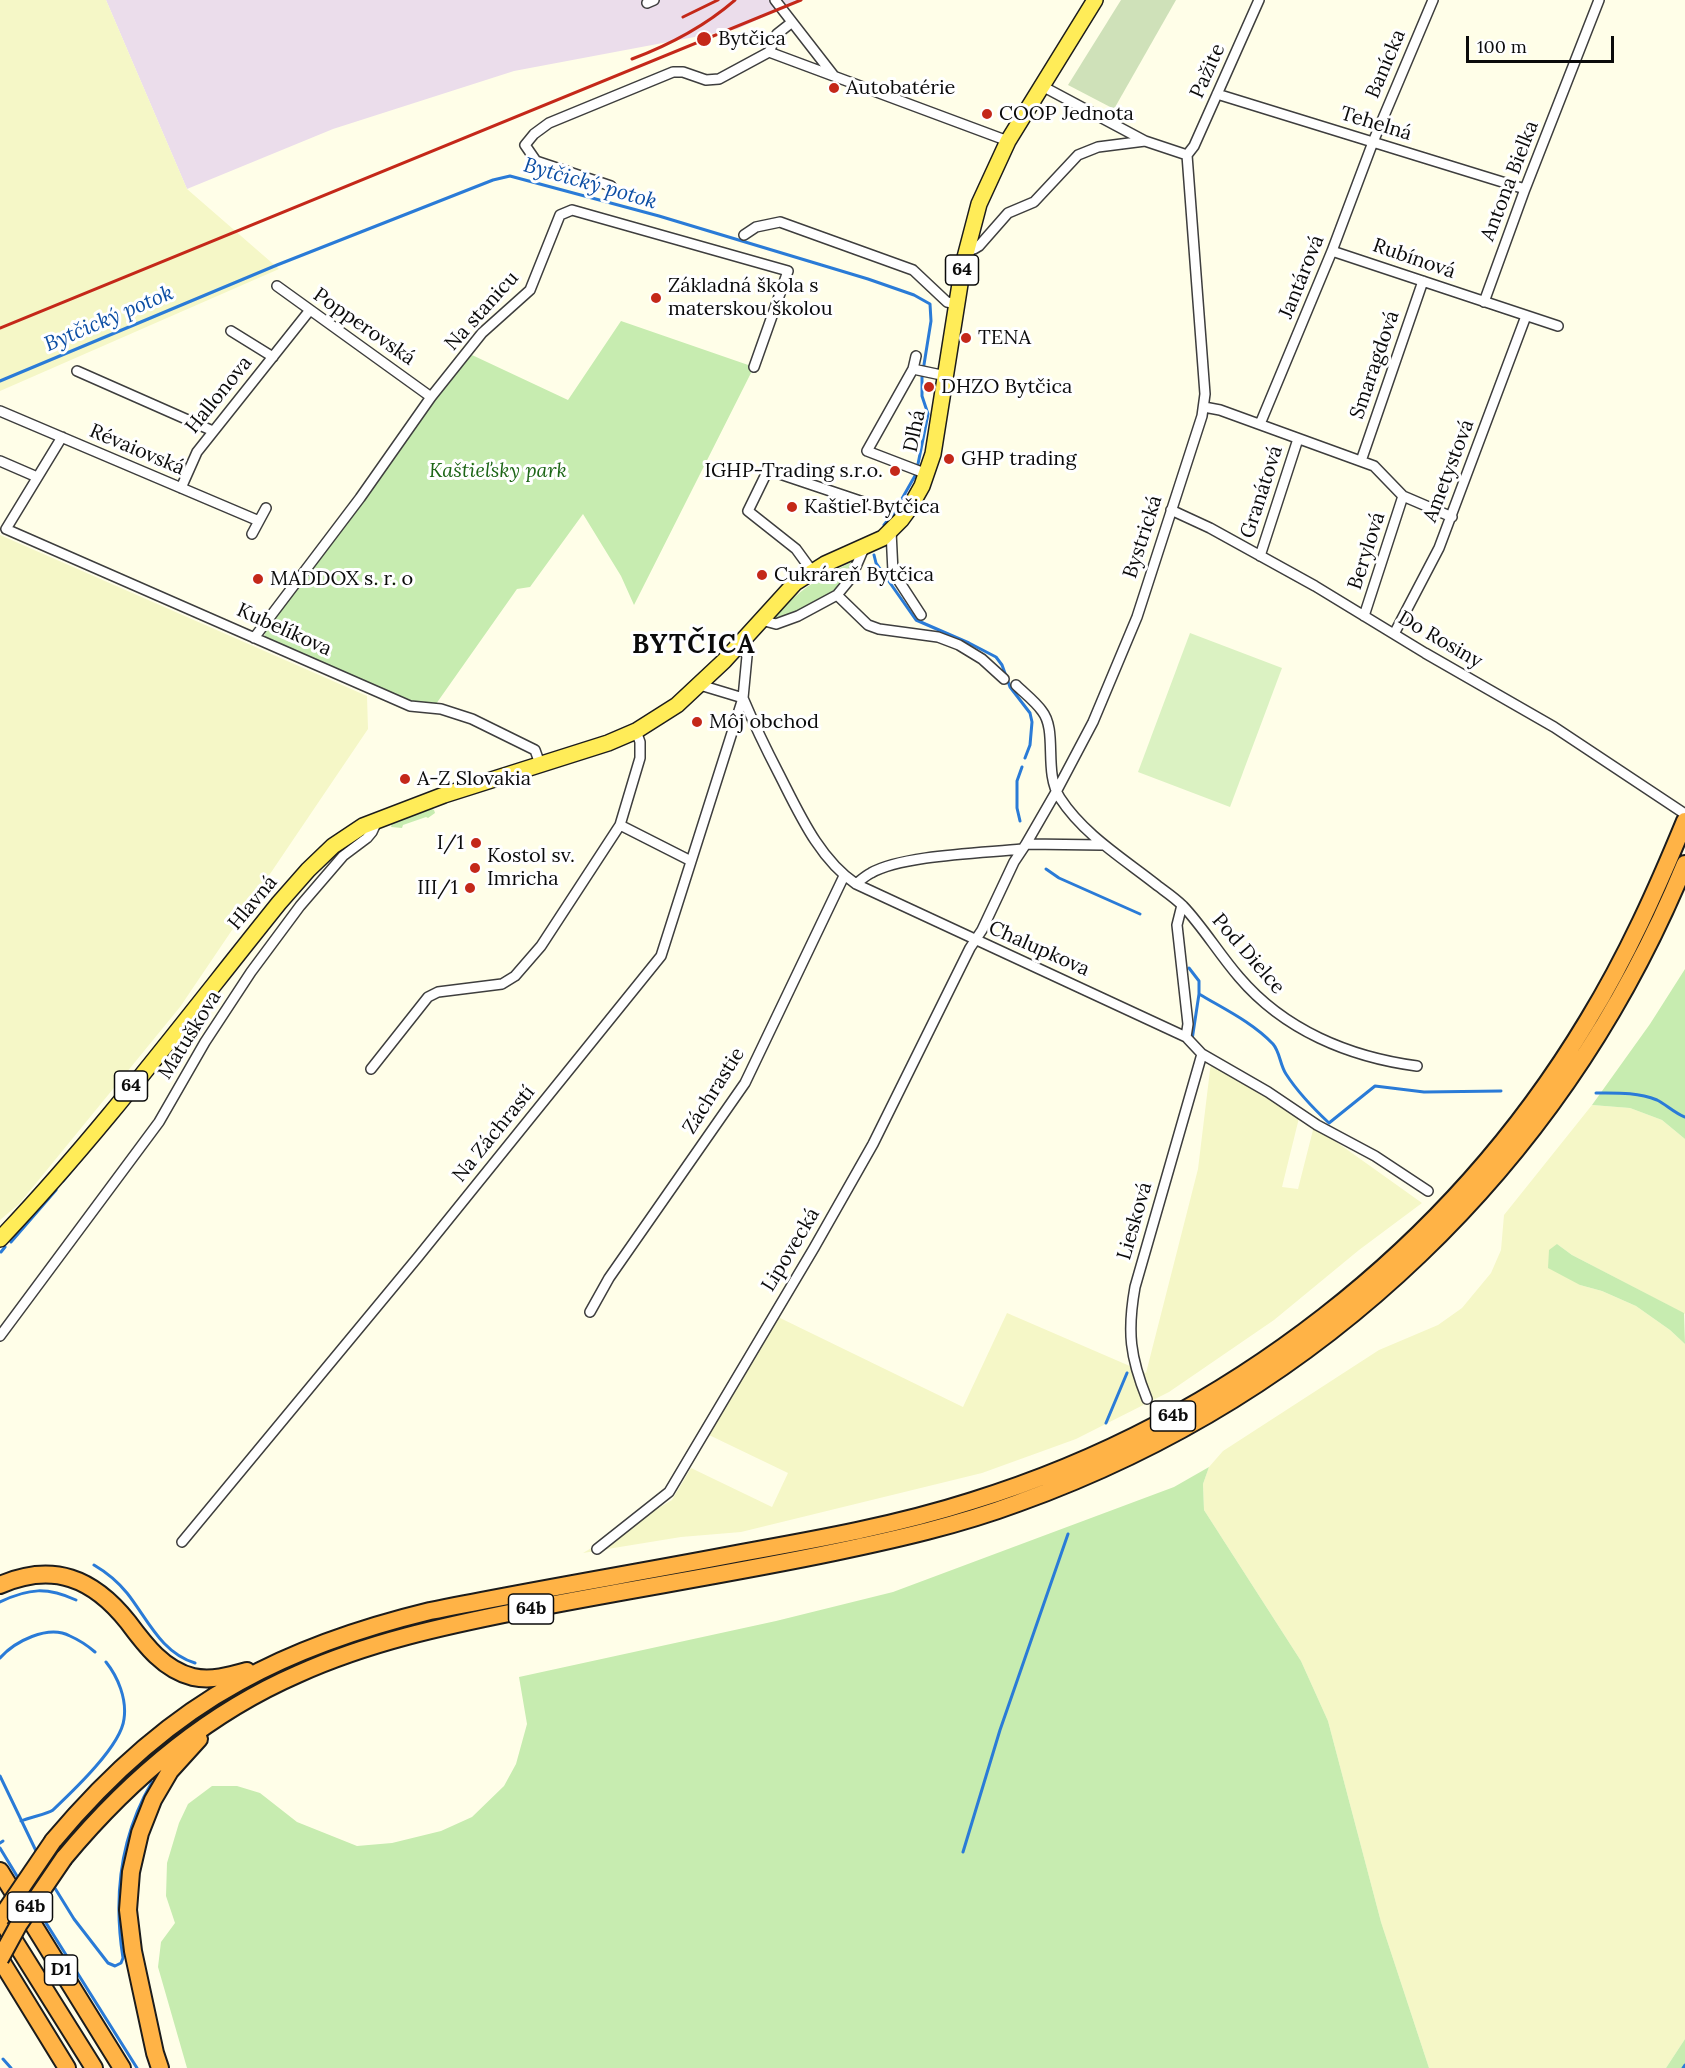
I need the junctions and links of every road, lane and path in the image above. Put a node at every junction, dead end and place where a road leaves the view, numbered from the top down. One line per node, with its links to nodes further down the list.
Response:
1 (775, 0): 6 (street)
2 (1259, 0): 10 (street, Pažite)
3 (1433, 0): 13 (street, Banícka)
4 (1599, 0): 16 (street, Antona Bielka)
5 (1091, 1): 9 (main road, Dlhá / 64)
6 (791, 23): 7 (street); 8 (street)
7 (769, 52): 8 (street); 15 (street)
8 (837, 78): 11 (street)
9 (1042, 86): 11 (main road, Dlhá / 64); 12 (street)
10 (1217, 94): 13 (street, Tehelná); 14 (street, Pažite)
11 (1008, 141): 18 (main road, Dlhá / 64)
12 (1145, 141): 14 (street); 18 (street)
13 (1373, 142): 16 (street, Tehelná); 19 (street, Jantárová)
14 (1187, 154): 37 (street, Bystrická)
15 (611, 186)
16 (1525, 189): 22 (street, Antona Bielka)
17 (744, 235): 23 (street)
18 (966, 251): 23 (main road, Dlhá / 64)
19 (1332, 251): 20 (street, Rubínová); 39 (street, Jantárová)
20 (1423, 281): 22 (street, Rubínová); 44 (street, Smaragdová)
21 (277, 286): 24 (street, Popperovská)
22 (1484, 302): 25 (street)
23 (957, 304): 34 (main road, Dlhá / 64)
24 (310, 310): 29 (street, Hallonova); 36 (street, Popperovská)
25 (1526, 316): 26 (street); 52 (street, Ametystová)
26 (1558, 326)
27 (231, 331): 29 (street, Hallonova)
28 (916, 356): 31 (street)
29 (273, 357): 40 (street, Hallonova)
30 (754, 368): 36 (street, Na stanicu)
31 (920, 370): 34 (street); 45 (street)
32 (77, 371): 33 (street)
33 (88, 376): 35 (street); 40 (street)
34 (946, 376): 45 (main road, Dlhá / 64)
35 (83, 386)
36 (431, 397): 64 (street, Na stanicu)
37 (1204, 407): 39 (street); 51 (street, Bystrická)
38 (0, 411): 41 (street, Révaiovská)
39 (1260, 424): 42 (street)
40 (213, 431): 47 (street, Hallonova)
41 (62, 437): 46 (street); 47 (street, Révaiovská)
42 (1298, 439): 44 (street); 57 (street, Granátová)
43 (0, 460): 46 (street)
44 (1360, 461): 48 (street)
45 (920, 472): 54 (main road, Dlhá / 64)
46 (37, 477): 64 (street, Kubelíkova)
47 (182, 488): 53 (street, Révaiovská)
48 (1404, 496): 52 (street); 61 (street, Berylová)
49 (266, 508): 53 (street)
50 (888, 510): 58 (street)
51 (1171, 510): 57 (street, Do Rosiny); 72 (street, Bystrická)
52 (1452, 517): 63 (street, Ametystová)
53 (259, 521): 55 (street)
54 (891, 531): 56 (main road, Dlhá / 64); 60 (street)
55 (252, 534)
56 (864, 548): 58 (main road, Dlhá / 64); 59 (street)
57 (1260, 556): 61 (street, Do Rosiny)
58 (812, 571): 62 (main road, Dlhá / 64)
59 (837, 595): 62 (street); 66 (street)
60 (921, 615)
61 (1364, 616): 63 (street, Do Rosiny)
62 (761, 620): 65 (main road, Dlhá / 64)
63 (1394, 634): 73 (street, Do Rosiny)
64 (254, 638): 71 (street, Kubelíkova)
65 (741, 644): 67 (main road, Dlhá / 64); 69 (street, Na Záchrastí)
66 (1004, 679)
67 (700, 685): 69 (street); 70 (main road, Dlhá / 64)
68 (1016, 685): 72 (street)
69 (743, 698): 79 (street, Na Záchrastí); 81 (street, Chalupkova)
70 (636, 731): 71 (main road, Hlavná / 64); 76 (street)
71 (540, 764): 74 (main road, Hlavná / 64)
72 (1056, 792): 77 (street, Pod Dielce); 78 (street, Bystrická)
73 (1685, 814)
74 (378, 819): 90 (main road, Hlavná / 64); 92 (street, Matuškova)
75 (1685, 821): 97 (highway, 64b)
76 (620, 825): 79 (street); 88 (street)
77 (1103, 844): 78 (street); 83 (street, Pod Dielce)
78 (1024, 847): 82 (street); 84 (street, Bystrická)
79 (691, 861): 94 (street, Na Záchrastí)
80 (1685, 864): 98 (highway, 64b)
81 (844, 876): 82 (street, Chalupkova); 91 (street, Záchrastie)
82 (856, 884): 84 (street, Chalupkova)
83 (1182, 905): 85 (street); 87 (street, Pod Dielce)
84 (975, 940): 85 (street, Chalupkova); 95 (street, Lipovecká)
85 (1186, 1037): 86 (street, Chalupkova)
86 (1202, 1054): 89 (street, Chalupkova); 93 (street, Liesková)
87 (1417, 1066)
88 (371, 1069)
89 (1428, 1191)
90 (0, 1239)
91 (590, 1312)
92 (0, 1336)
93 (1147, 1399)
94 (182, 1542)
95 (597, 1549)
96 (0, 1585): 97 (highway)
97 (274, 1665): 100 (highway, 64b, bridge)
98 (215, 1721): 101 (highway, 64b, bridge); 105 (highway)
99 (0, 1871): 104 (highway, D1)
100 (0, 1919): 103 (highway, D1)
101 (0, 1959): 102 (highway)
102 (67, 2068)
103 (94, 2068)
104 (122, 2068)
105 (160, 2068)

